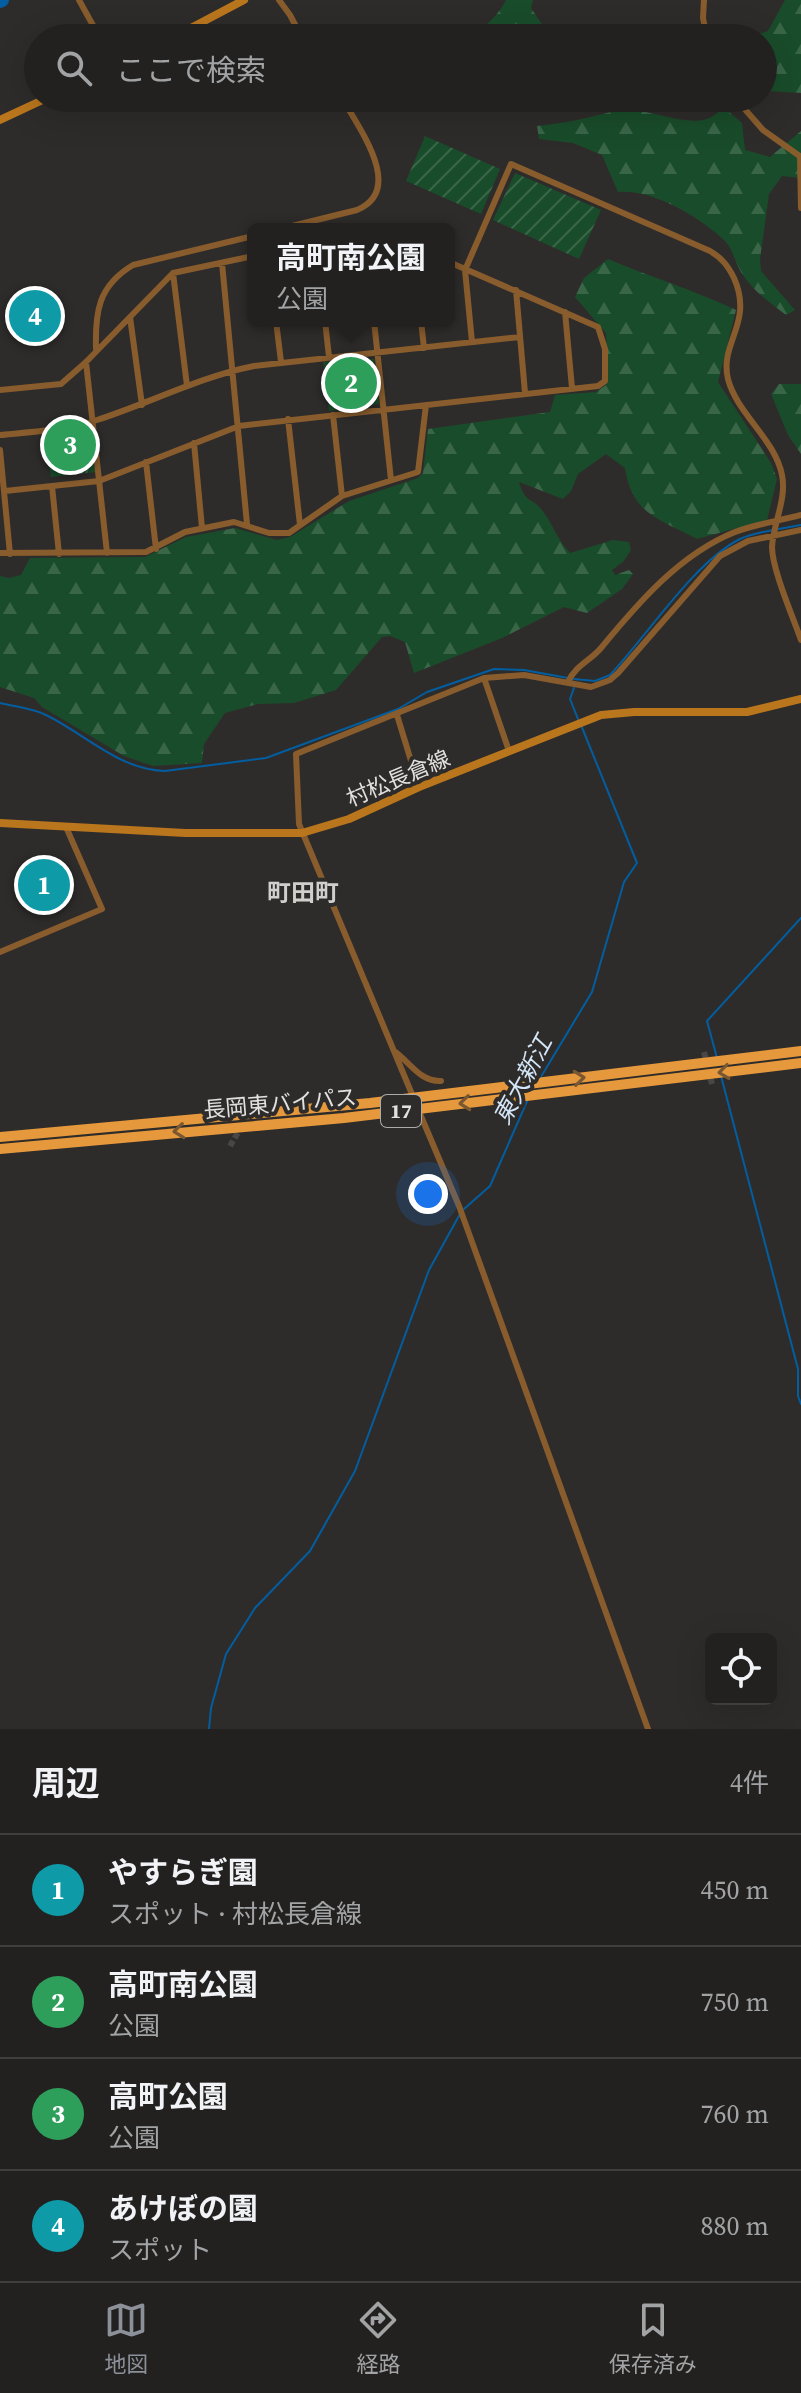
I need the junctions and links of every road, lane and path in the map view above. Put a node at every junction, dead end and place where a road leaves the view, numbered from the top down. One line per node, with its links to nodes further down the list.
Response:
1 (79, 0): 5 (street)
2 (244, 0): 6 (main road)
3 (279, 0): 7 (street)
4 (704, 0): 8 (street)
5 (92, 24)
6 (199, 24)
7 (295, 24)
8 (704, 24)
9 (24, 109): 12 (main road)
10 (350, 112): 15 (street)
11 (747, 112): 13 (street)
12 (0, 120)
13 (801, 156): 14 (street)
14 (801, 208)
15 (304, 223)
16 (247, 237): 32 (street)
17 (247, 257): 18 (street)
18 (222, 263): 21 (street); 37 (street)
19 (455, 265): 20 (street)
20 (465, 270): 22 (street); 30 (street); 59 (street)
21 (173, 273): 24 (street); 38 (street)
22 (516, 290): 23 (street); 29 (street)
23 (565, 312): 39 (street); 39 (street)
24 (130, 317): 32 (street); 42 (street)
25 (277, 327): 36 (street)
26 (326, 327): 34 (street)
27 (375, 327): 33 (street)
28 (422, 327): 31 (street)
29 (520, 337): 30 (street); 41 (street)
30 (472, 342): 31 (street)
31 (424, 348): 33 (street)
32 (96, 349): 35 (street)
33 (377, 353): 34 (street); 44 (street)
34 (329, 357): 36 (street)
35 (86, 362): 40 (street); 47 (street)
36 (281, 362): 37 (street)
37 (232, 370): 38 (street); 48 (street)
38 (187, 386): 42 (street)
39 (572, 388): 41 (street)
40 (0, 390)
41 (525, 393): 43 (street)
42 (142, 405): 47 (street)
43 (426, 405): 44 (street); 53 (street)
44 (382, 410): 45 (street); 53 (street)
45 (333, 415): 46 (street); 57 (street)
46 (288, 419): 48 (street); 61 (street)
47 (93, 422): 49 (street); 54 (street)
48 (239, 426): 50 (street); 60 (street)
49 (0, 435)
50 (194, 443): 52 (street); 62 (street)
51 (0, 450): 56 (street)
52 (146, 462): 54 (street); 65 (street)
53 (391, 480): 57 (street)
54 (99, 481): 55 (street); 67 (street)
55 (52, 486): 56 (street); 69 (street)
56 (5, 491): 68 (street)
57 (342, 496): 61 (street)
58 (801, 515): 59 (street)
59 (779, 521): 64 (street); 72 (street)
60 (247, 524): 61 (street); 62 (street)
61 (300, 525)
62 (202, 528): 65 (street)
63 (801, 530): 64 (street)
64 (774, 535): 70 (street); 72 (street)
65 (156, 549): 67 (street)
66 (0, 553): 68 (street)
67 (107, 553): 69 (street)
68 (10, 554): 69 (street)
69 (59, 554)
70 (801, 640)
71 (484, 678): 72 (street); 74 (street); 75 (street)
72 (568, 682)
73 (801, 699): 75 (main road, 村松長倉線)
74 (397, 715): 76 (street); 79 (street)
75 (509, 751): 76 (main road, 村松長倉線)
76 (419, 787): 79 (main road, 村松長倉線)
77 (0, 823): 78 (main road, 村松長倉線)
78 (66, 827): 79 (main road, 村松長倉線); 80 (street)
79 (302, 833): 81 (street)
80 (0, 952)
81 (394, 1051): 84 (street); 85 (street)
82 (801, 1051): 85 (highway, 長岡東バイパス / 17, one-way to 82)
83 (801, 1063): 86 (highway, 長岡東バイパス / 17, one-way to 86)
84 (441, 1081)
85 (414, 1098): 86 (street); 87 (highway, 長岡東バイパス / 17)
86 (419, 1109): 88 (highway, 長岡東バイパス / 17, one-way to 88); 89 (street)
87 (0, 1137)
88 (0, 1149)
89 (648, 1729)

